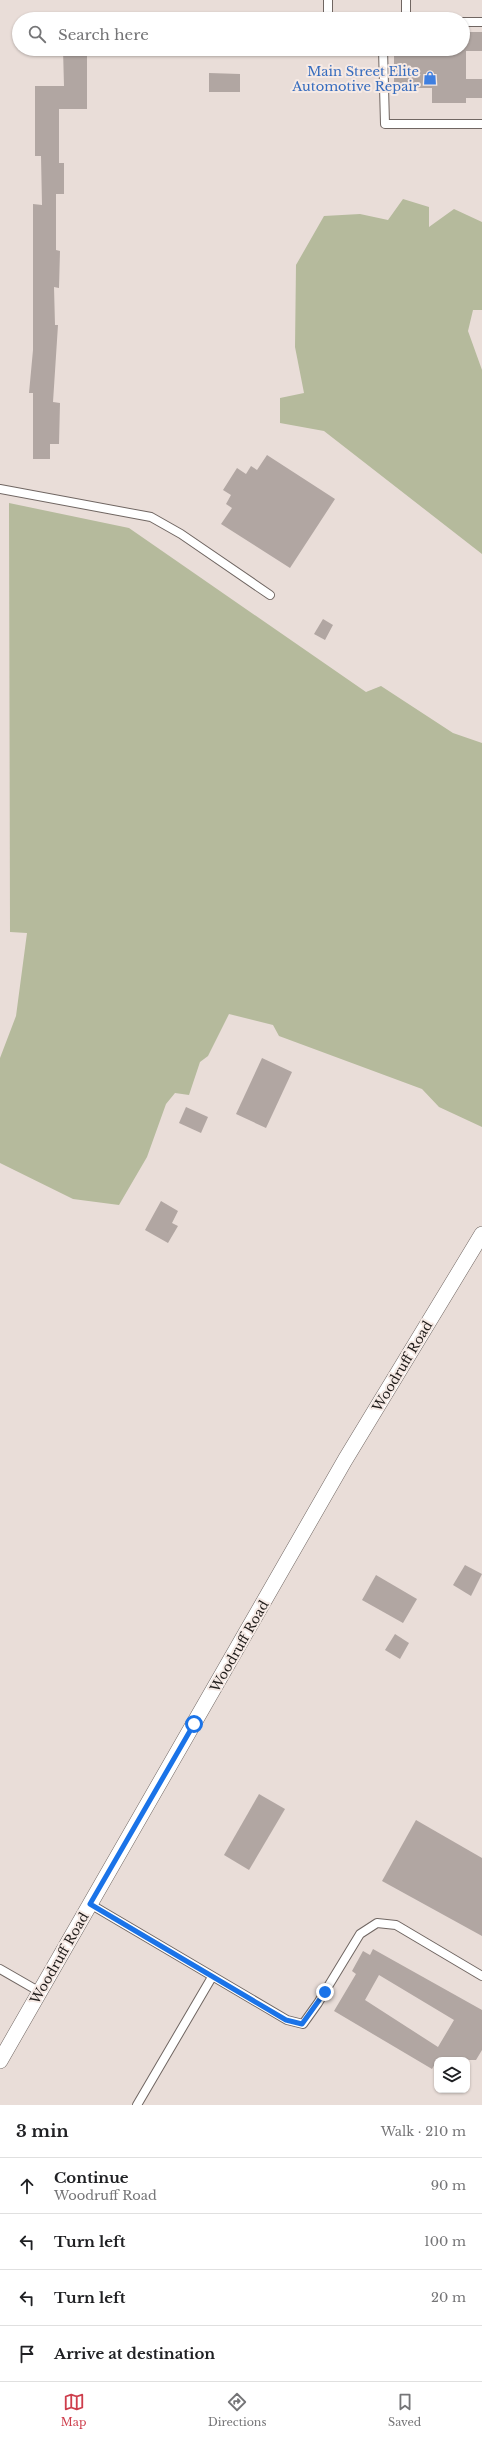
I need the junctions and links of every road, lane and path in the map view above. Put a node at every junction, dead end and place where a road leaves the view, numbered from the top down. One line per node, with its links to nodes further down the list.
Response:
1 (328, 0): 3 (lane)
2 (406, 0): 4 (lane)
3 (328, 12)
4 (406, 12)
5 (470, 22): 6 (lane)
6 (482, 22)
7 (383, 56): 8 (lane)
8 (482, 124)
9 (0, 489): 10 (lane)
10 (270, 595)
11 (482, 1234): 12 (street, Woodruff Road)
12 (90, 1904): 15 (lane); 16 (street, Woodruff Road)
13 (0, 1969): 16 (lane)
14 (482, 1976): 15 (lane)
15 (212, 1977): 18 (lane)
16 (40, 1992): 17 (street, Woodruff Road)
17 (0, 2061)
18 (137, 2105)

